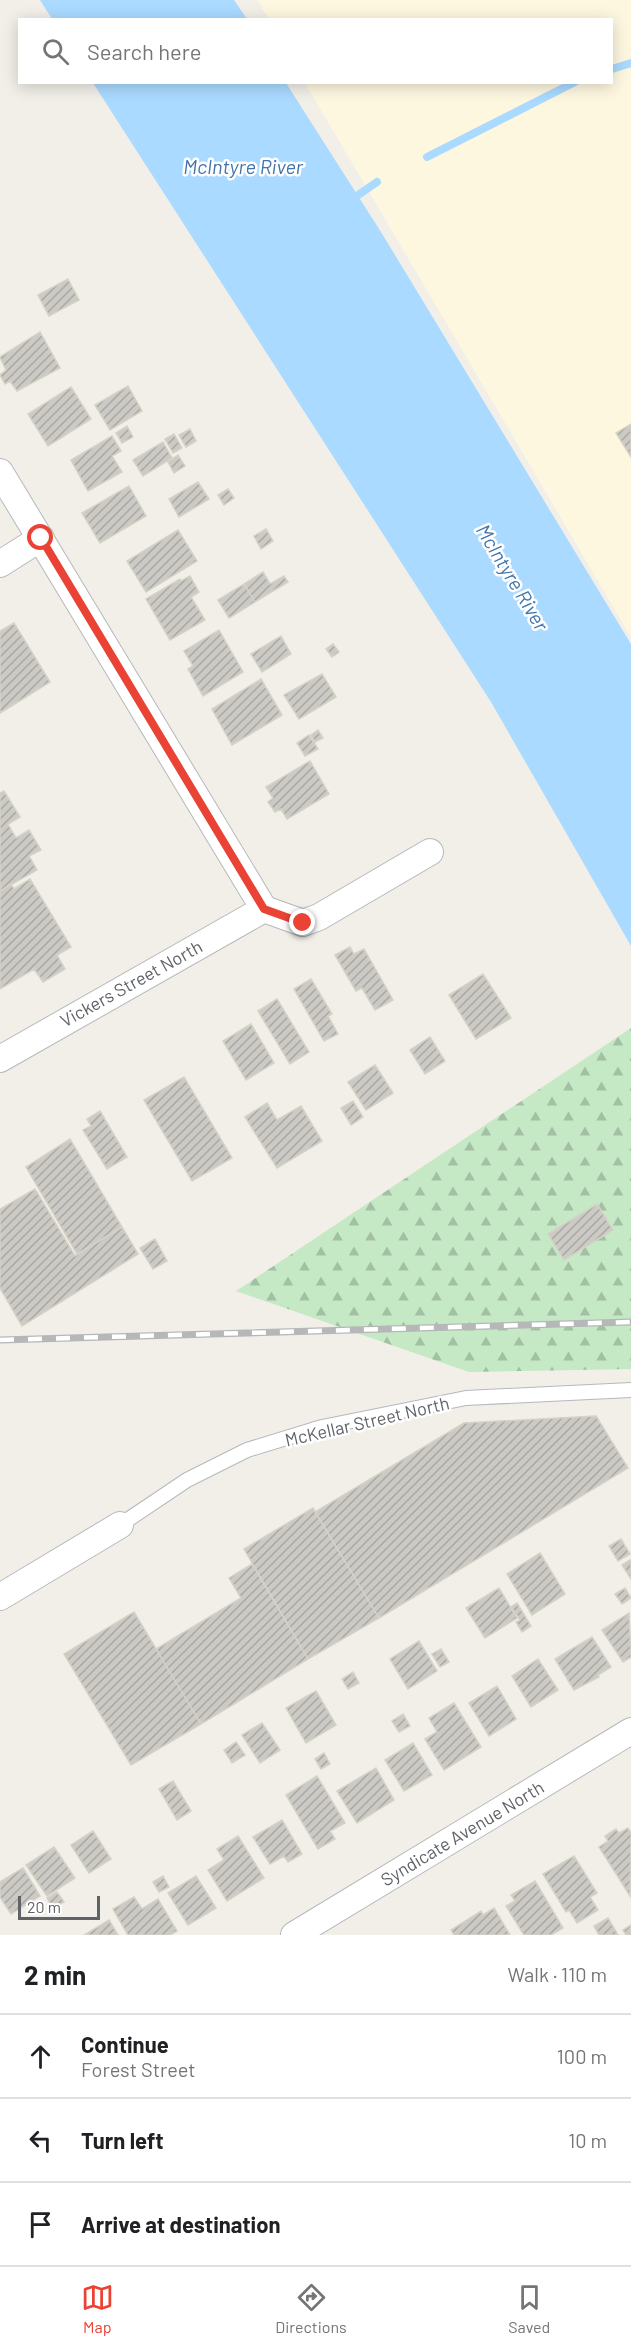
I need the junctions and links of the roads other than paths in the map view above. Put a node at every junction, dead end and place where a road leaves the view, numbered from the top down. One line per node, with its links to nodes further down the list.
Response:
1 (0, 472): 2 (street)
2 (41, 538): 3 (street); 5 (street)
3 (0, 564)
4 (430, 852): 5 (street)
5 (264, 909): 6 (street, Vickers Street North)
6 (0, 1059)
7 (631, 1390): 8 (lane, McKellar Street North)
8 (120, 1525): 9 (street, McKellar Street North)
9 (0, 1597)
10 (631, 1731): 11 (street, Syndicate Avenue North)
11 (294, 1935)

